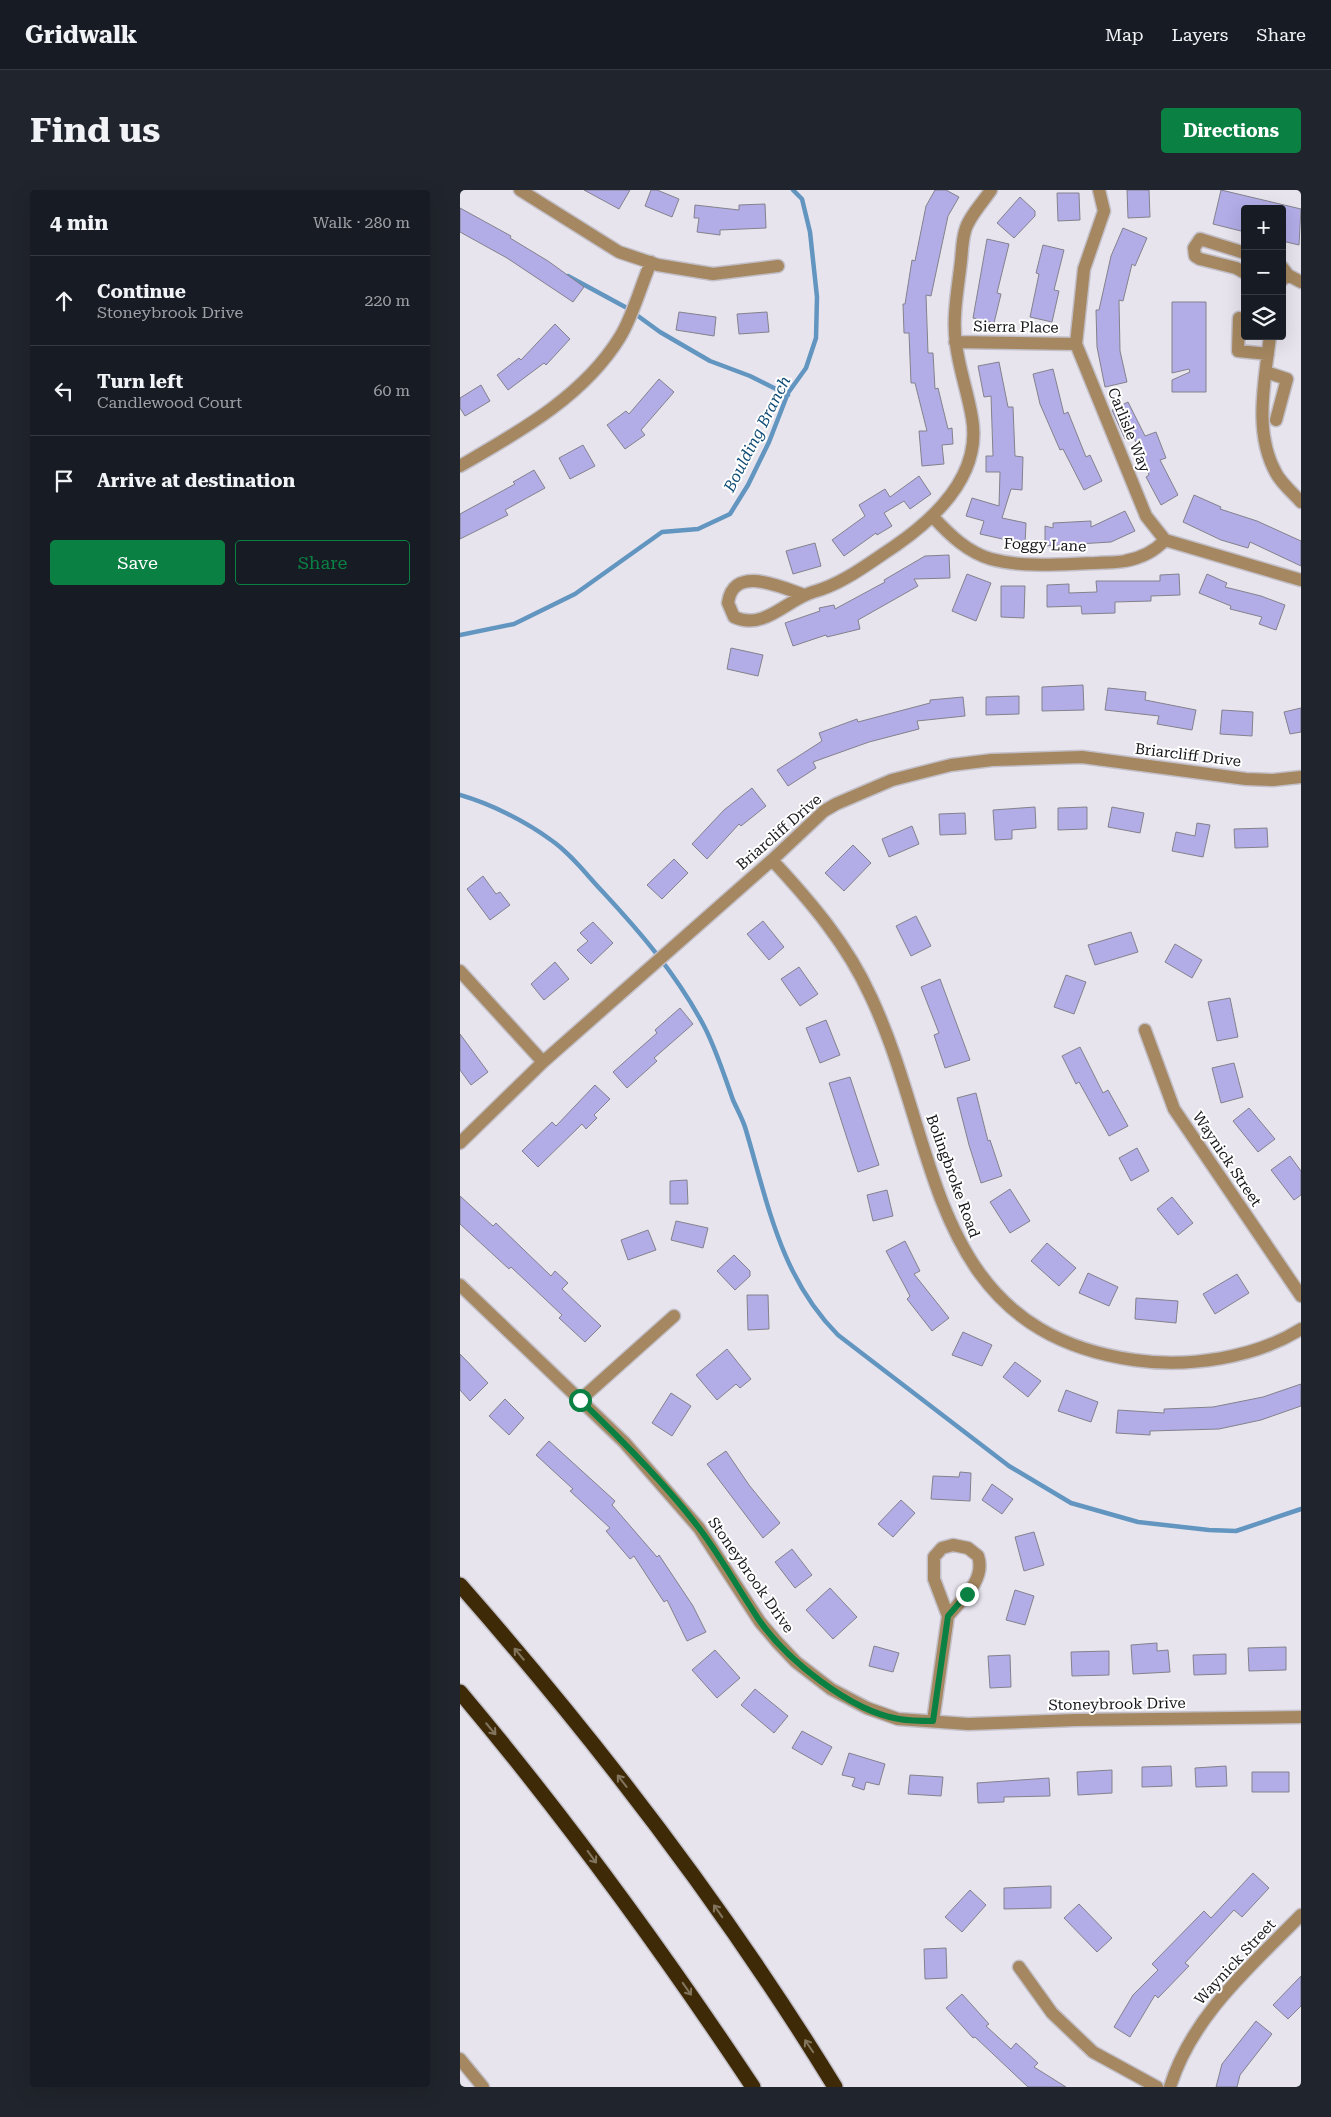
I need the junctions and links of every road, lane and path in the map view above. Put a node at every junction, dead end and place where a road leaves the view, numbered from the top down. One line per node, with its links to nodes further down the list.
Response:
1 (520, 190): 4 (street)
2 (991, 190): 13 (street)
3 (1099, 190): 14 (street, Carlisle Way)
4 (538, 194): 6 (street)
5 (1241, 252): 8 (street)
6 (651, 262): 7 (street); 18 (street)
7 (778, 266)
8 (1241, 271)
9 (1286, 275): 10 (street)
10 (1301, 282)
11 (1239, 318): 15 (street)
12 (1270, 340): 15 (street)
13 (955, 342): 14 (street, Sierra Place); 20 (street)
14 (1076, 344): 21 (street, Carlisle Way)
15 (1268, 354): 16 (street)
16 (1266, 372): 17 (street); 19 (street)
17 (1276, 420)
18 (460, 466)
19 (1301, 502)
20 (933, 517): 21 (street, Foggy Lane); 23 (street)
21 (1165, 540): 22 (street)
22 (1301, 580)
23 (804, 595): 23 (street)
24 (1301, 777): 25 (street, Briarcliff Drive)
25 (772, 860): 28 (street, Briarcliff Drive); 33 (street, Bolingbroke Road)
26 (460, 970): 28 (street)
27 (1145, 1030): 31 (street, Waynick Street)
28 (543, 1062): 29 (street, Briarcliff Drive)
29 (460, 1143)
30 (460, 1285): 34 (street, Stoneybrook Drive)
31 (1301, 1296)
32 (674, 1316): 34 (street)
33 (1301, 1329)
34 (580, 1400): 39 (street, Stoneybrook Drive)
35 (460, 1585): 45 (highway, one-way to 35)
36 (948, 1616): 36 (street); 39 (street)
37 (460, 1692): 44 (highway, one-way to 44)
38 (1301, 1717): 39 (street, Stoneybrook Drive)
39 (933, 1721)
40 (1301, 1915): 47 (street, Waynick Street)
41 (1019, 1967): 46 (street)
42 (460, 2059): 43 (street)
43 (483, 2087)
44 (753, 2087)
45 (835, 2087)
46 (1157, 2087)
47 (1170, 2087)

